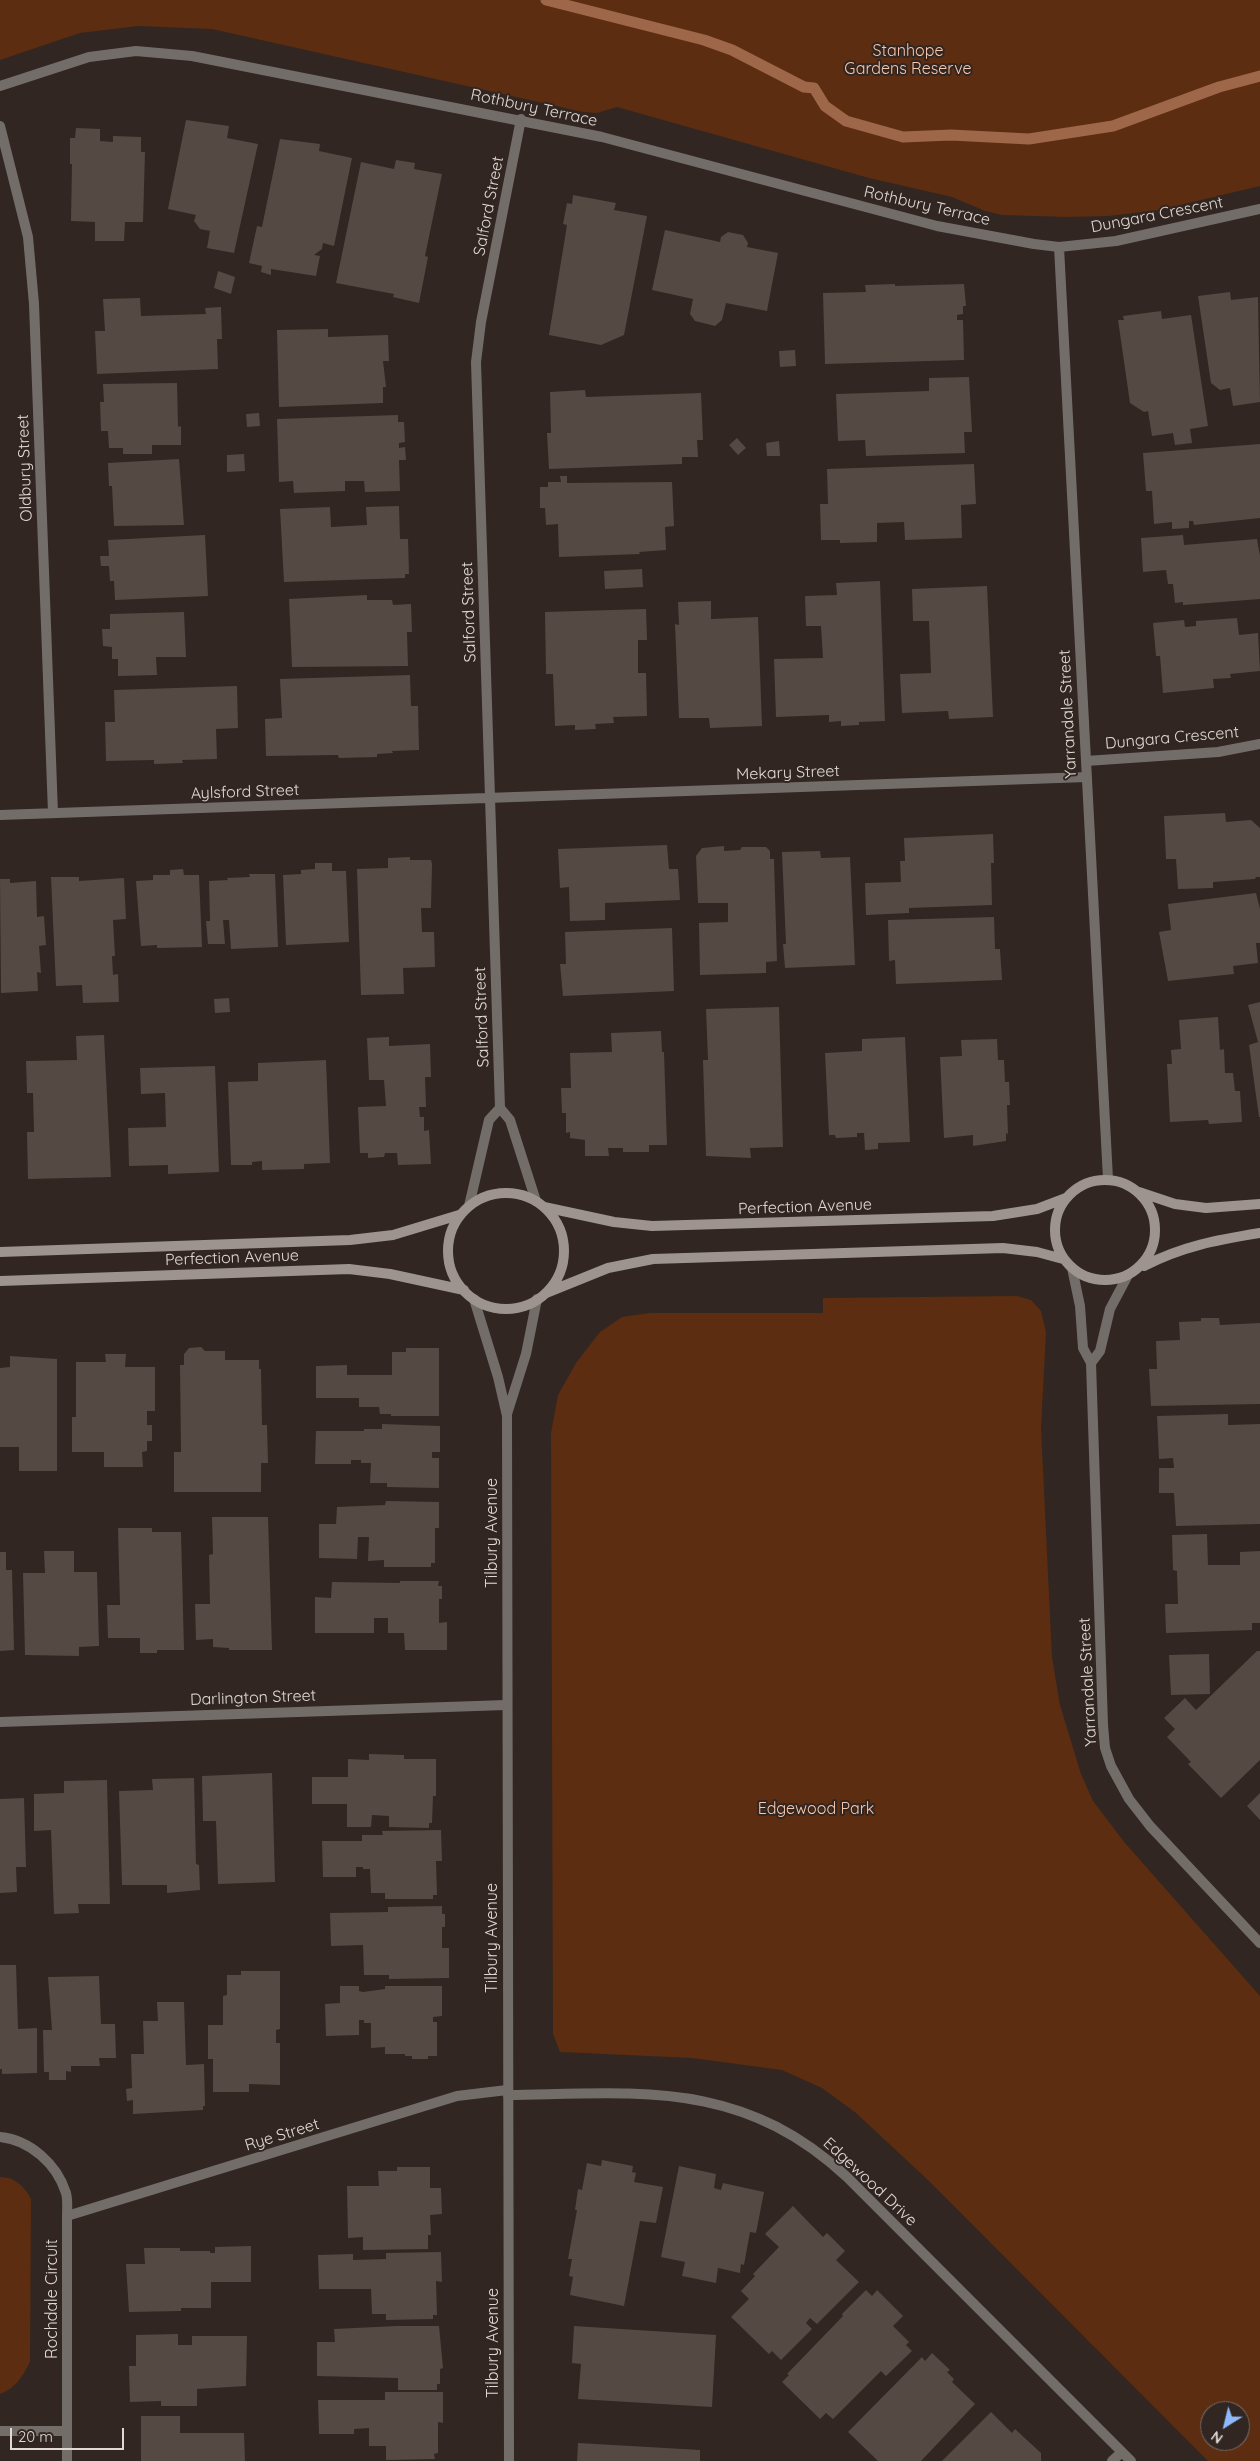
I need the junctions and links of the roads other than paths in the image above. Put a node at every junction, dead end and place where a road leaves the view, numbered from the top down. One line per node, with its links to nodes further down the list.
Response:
1 (0, 86): 2 (street, Rothbury Terrace)
2 (521, 119): 5 (street, Rothbury Terrace); 9 (street, Salford Street)
3 (0, 126): 10 (street, Oldbury Street)
4 (1260, 209): 5 (street, Dungara Crescent)
5 (1059, 247): 7 (street, Yarrandale Street)
6 (1260, 744): 7 (street, Dungara Crescent)
7 (1086, 761): 8 (street, Yarrandale Street)
8 (1087, 777): 9 (street, Mekary Street); 13 (street, Yarrandale Street)
9 (490, 799): 10 (street, Aylsford Street); 12 (street, Salford Street)
10 (53, 813): 11 (street, Aylsford Street)
11 (0, 815)
12 (500, 1108): 16 (street, Salford Street); 18 (street)
13 (1108, 1179): 14 (main road); 15 (main road)
14 (1138, 1192): 17 (main road); 24 (main road)
15 (1066, 1198): 16 (main road, Perfection Avenue); 22 (main road)
16 (540, 1204): 18 (main road); 28 (main road)
17 (1260, 1204)
18 (469, 1206): 19 (main road)
19 (459, 1215): 21 (main road, Perfection Avenue); 27 (main road)
20 (1260, 1233): 24 (main road)
21 (0, 1252)
22 (1063, 1258): 23 (main road); 28 (main road)
23 (1072, 1268): 25 (main road); 31 (street, Yarrandale Street)
24 (1138, 1269): 25 (main road)
25 (1127, 1277): 31 (street, Yarrandale Street)
26 (0, 1281): 27 (main road, Perfection Avenue)
27 (464, 1290): 29 (main road)
28 (546, 1293): 30 (main road)
29 (474, 1299): 30 (main road); 32 (street, Tilbury Avenue)
30 (538, 1300): 32 (street, Tilbury Avenue)
31 (1091, 1363): 35 (street, Yarrandale Street)
32 (507, 1416): 33 (street, Tilbury Avenue)
33 (506, 1705): 34 (street, Darlington Street); 36 (street, Tilbury Avenue)
34 (0, 1722)
35 (1260, 1943)
36 (507, 2092): 38 (street, Rye Street); 41 (street, Edgewood Drive); 43 (street, Tilbury Avenue)
37 (0, 2137): 38 (street, Rochdale Circuit)
38 (67, 2216): 40 (street, Rochdale Circuit)
39 (0, 2431): 40 (street)
40 (67, 2431): 42 (street, Rochdale Circuit)
41 (1122, 2452): 44 (street); 45 (street, Edgewood Drive)
42 (67, 2461)
43 (508, 2461)
44 (1112, 2461)
45 (1131, 2461)

